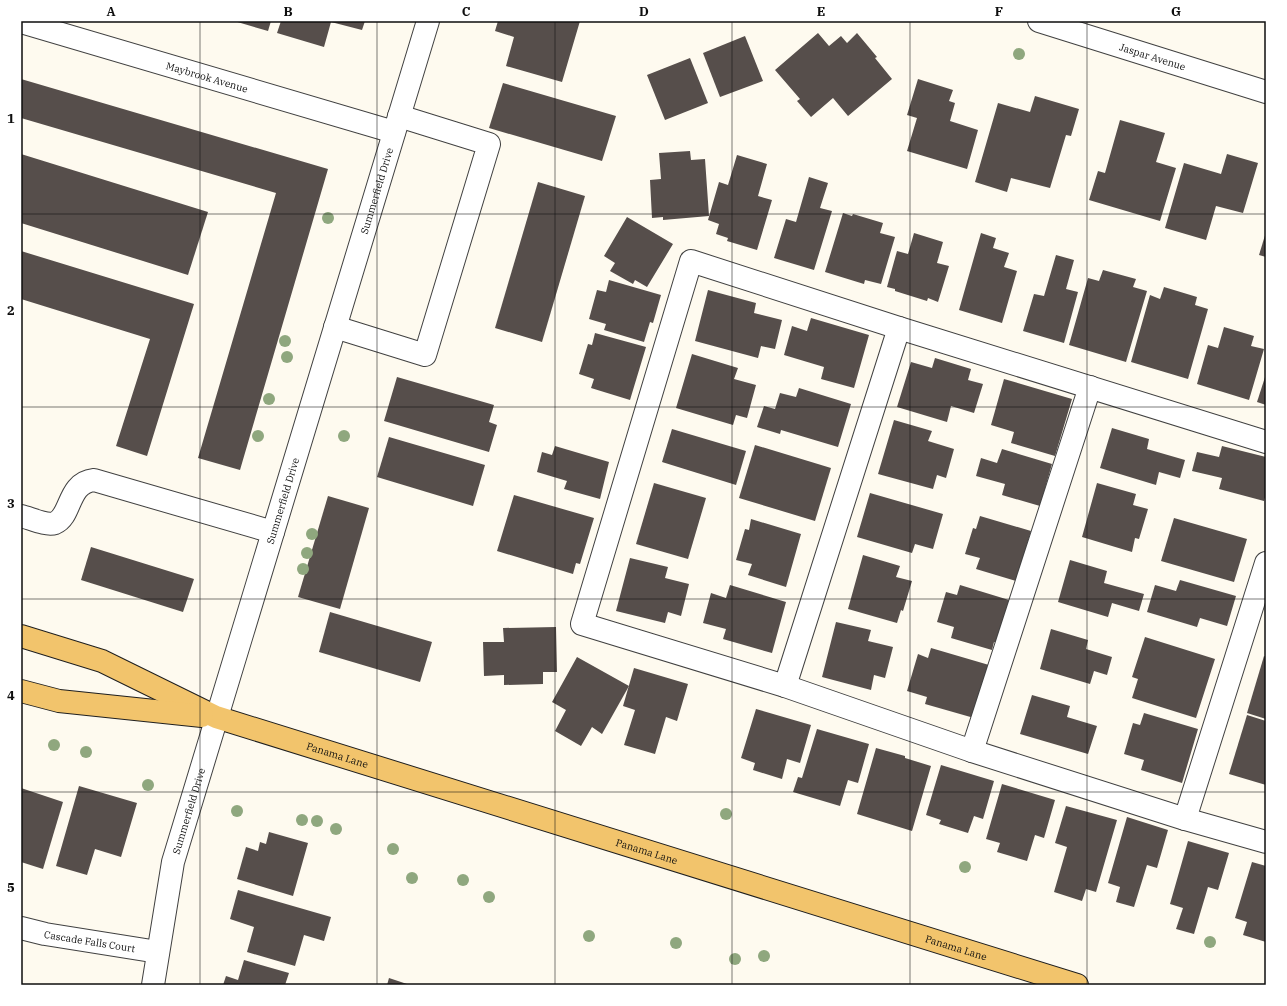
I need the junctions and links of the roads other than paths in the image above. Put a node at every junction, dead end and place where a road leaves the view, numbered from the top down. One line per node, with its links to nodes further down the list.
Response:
1 (428, 21): 5 (street, Summerfield Drive)
2 (1039, 21): 4 (street, Jaspar Avenue)
3 (21, 22): 5 (street, Maybrook Avenue)
4 (1266, 92)
5 (396, 124): 6 (street, Summerfield Drive); 6 (street, Maybrook Avenue)
6 (335, 327): 11 (street, Summerfield Drive)
7 (899, 328): 8 (street); 14 (street); 14 (street)
8 (1090, 387): 9 (street); 17 (street)
9 (1266, 442)
10 (21, 516): 11 (street)
11 (273, 532): 16 (street, Summerfield Drive)
12 (1266, 563): 18 (street)
13 (21, 636): 16 (main road, Panama Lane)
14 (785, 686): 17 (street)
15 (21, 691): 16 (main road, Panama Lane)
16 (216, 718): 21 (street, Summerfield Drive); 23 (main road, Panama Lane)
17 (972, 751): 18 (street)
18 (1185, 819): 19 (street)
19 (1266, 842)
20 (21, 928): 21 (street, Cascade Falls Court)
21 (158, 952): 22 (street, Summerfield Drive)
22 (153, 985)
23 (1077, 985)

